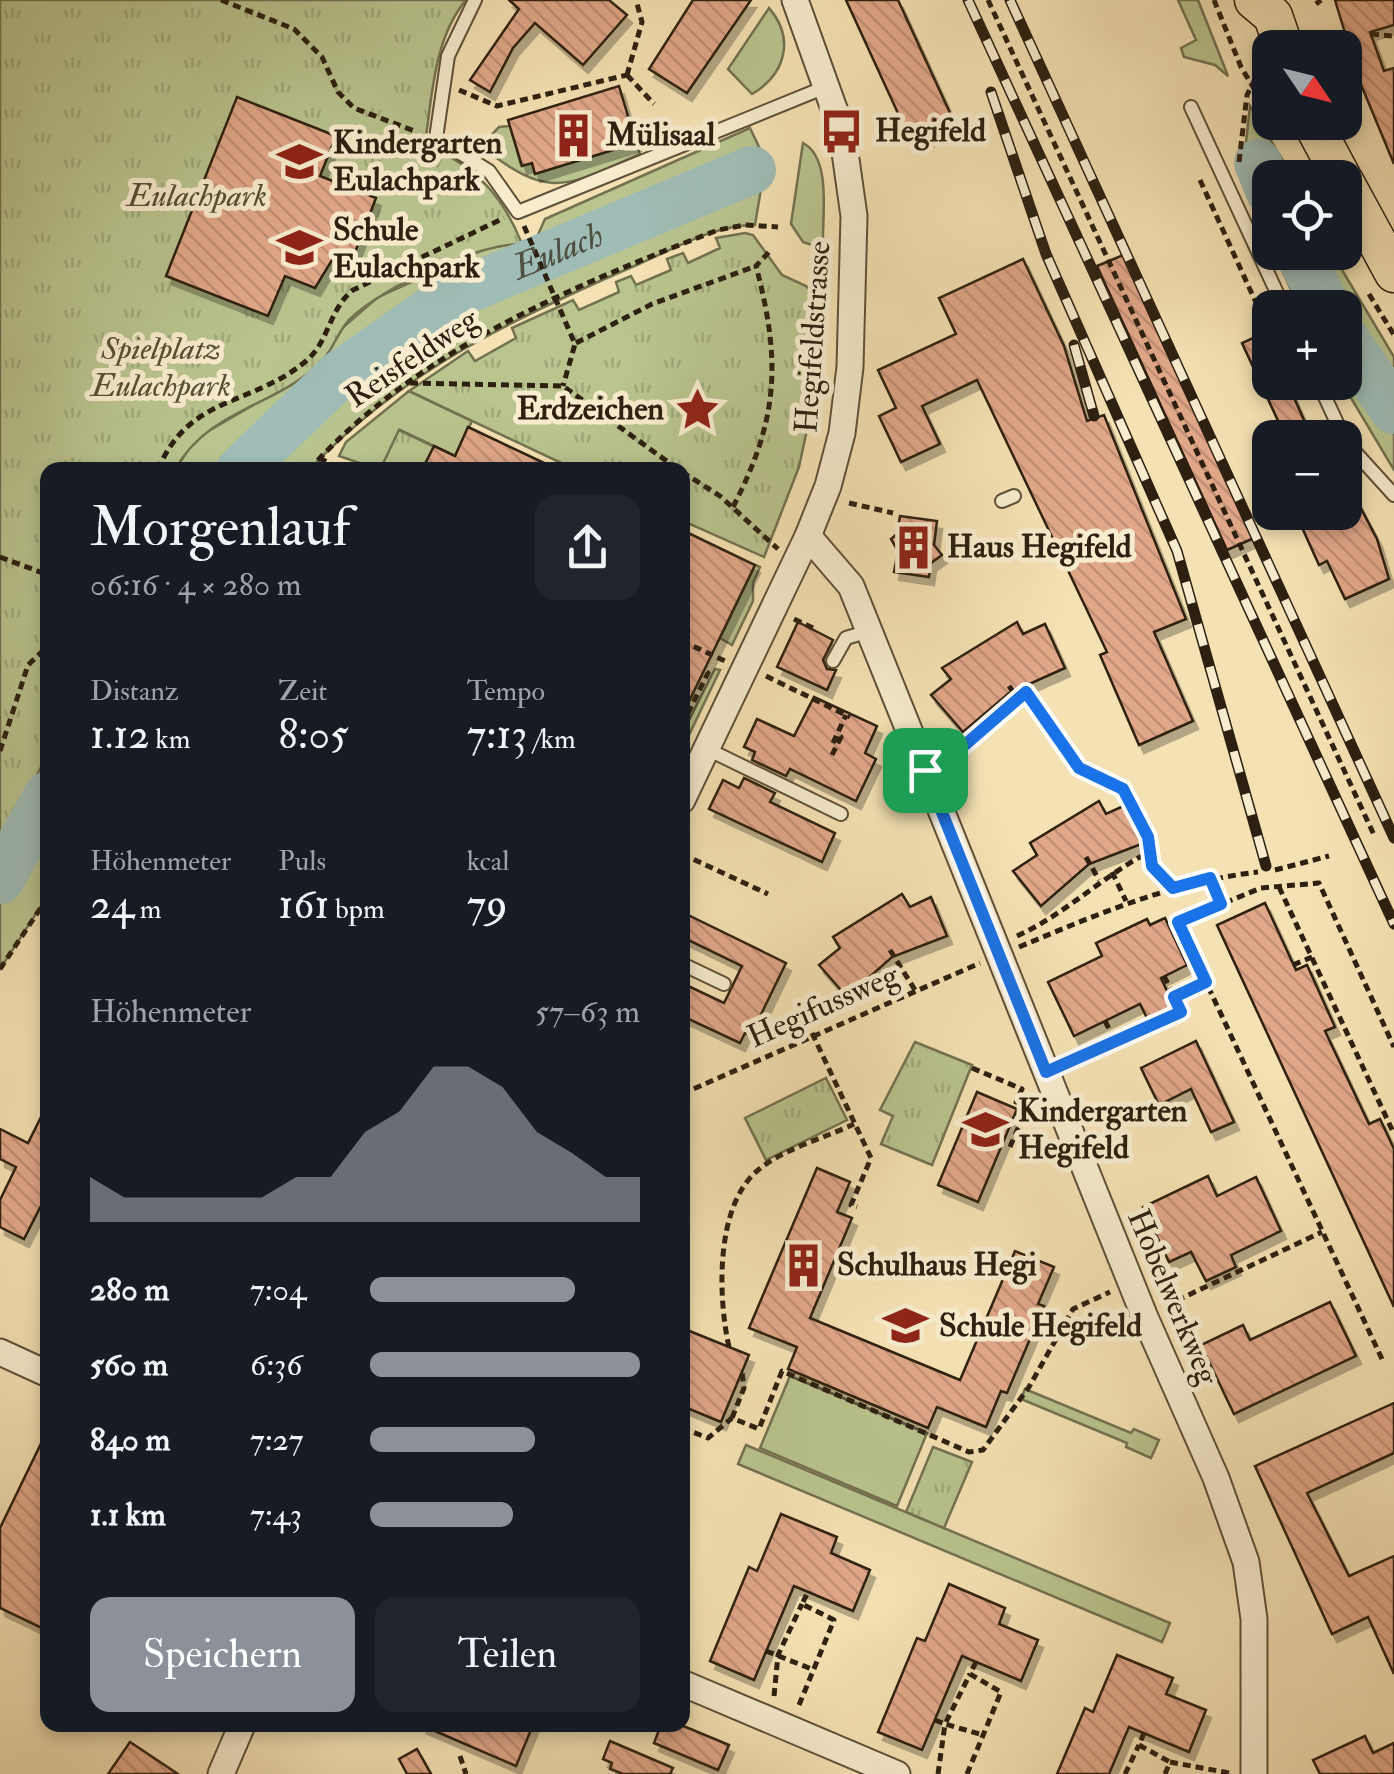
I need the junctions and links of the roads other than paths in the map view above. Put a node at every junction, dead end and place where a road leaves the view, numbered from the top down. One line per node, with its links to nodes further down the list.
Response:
1 (475, 0): 3 (lane)
2 (795, 0): 3 (street, Hegifeldstrasse)
3 (829, 85): 10 (street, Hegifeldstrasse)
4 (1191, 107): 7 (lane)
5 (1362, 215): 6 (main road)
6 (1394, 273)
7 (1276, 290)
8 (1362, 459): 9 (lane)
9 (1394, 495)
10 (804, 547): 11 (street, Hobelwerkweg); 13 (street, Hegifeldstrasse)
11 (868, 631): 12 (lane); 24 (street, Hobelwerkweg)
12 (833, 661)
13 (707, 749): 14 (street, Hegifeldstrasse); 15 (lane)
14 (690, 784)
15 (840, 814)
16 (690, 968): 17 (lane)
17 (724, 984)
18 (0, 1352): 19 (street)
19 (40, 1370)
20 (690, 1686): 23 (street)
21 (239, 1732): 22 (street)
22 (221, 1774)
23 (898, 1774)
24 (1254, 1774)

